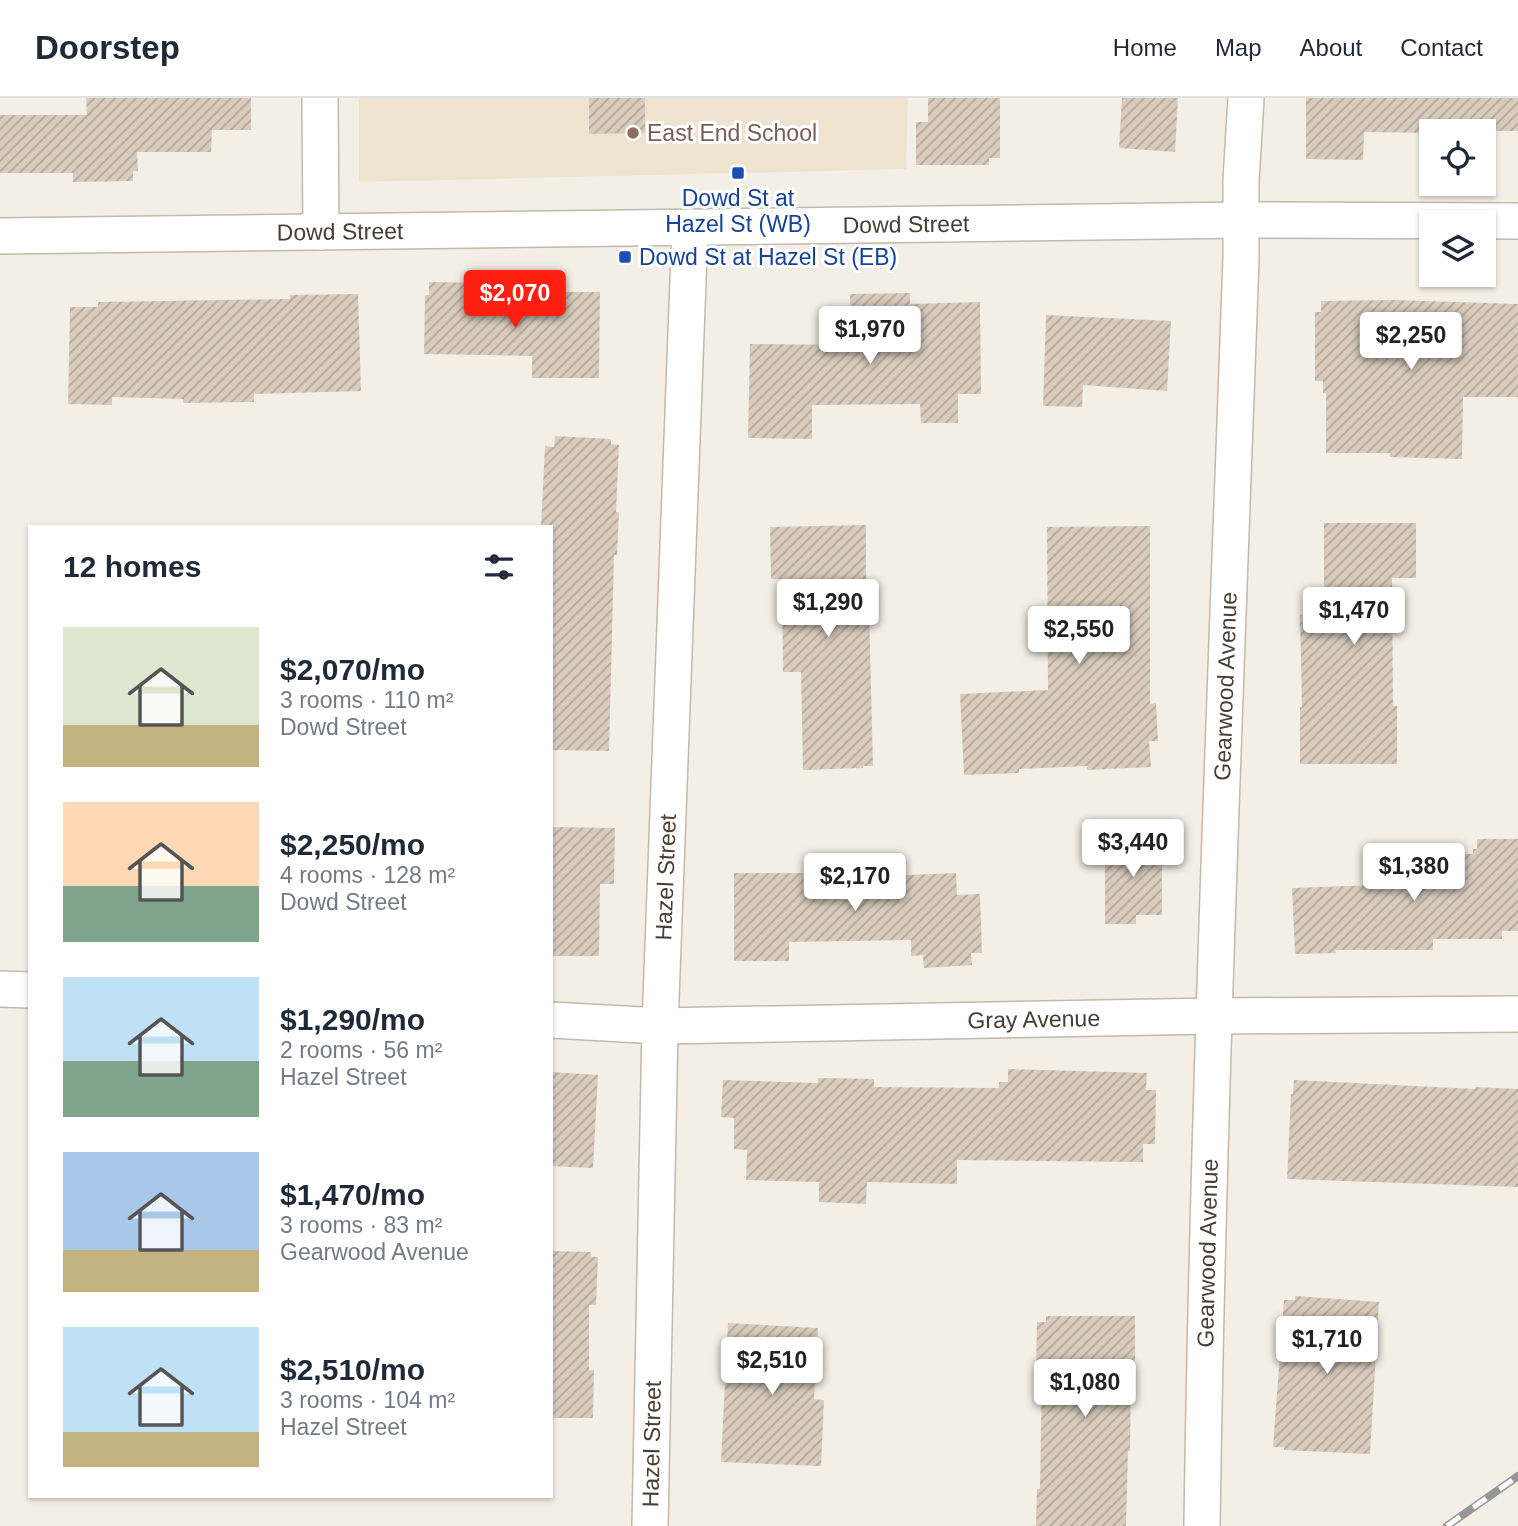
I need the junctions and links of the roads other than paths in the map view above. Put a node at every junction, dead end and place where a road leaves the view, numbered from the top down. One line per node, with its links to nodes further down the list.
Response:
1 (320, 98): 6 (street)
2 (1246, 98): 3 (street, Gearwood Avenue)
3 (1242, 220): 4 (street, Dowd Street); 5 (street, Dowd Street); 11 (street, Gearwood Avenue)
4 (1518, 221)
5 (690, 227): 6 (street, Dowd Street); 13 (street, Hazel Street)
6 (321, 232): 7 (street, Dowd Street)
7 (0, 236)
8 (0, 989): 9 (street)
9 (28, 990)
10 (1518, 1014): 11 (street, Gray Avenue)
11 (1214, 1016): 13 (street, Gray Avenue); 15 (street, Gearwood Avenue)
12 (553, 1020): 13 (street, Gray Avenue)
13 (660, 1026): 14 (street, Hazel Street)
14 (650, 1526)
15 (1202, 1526)

